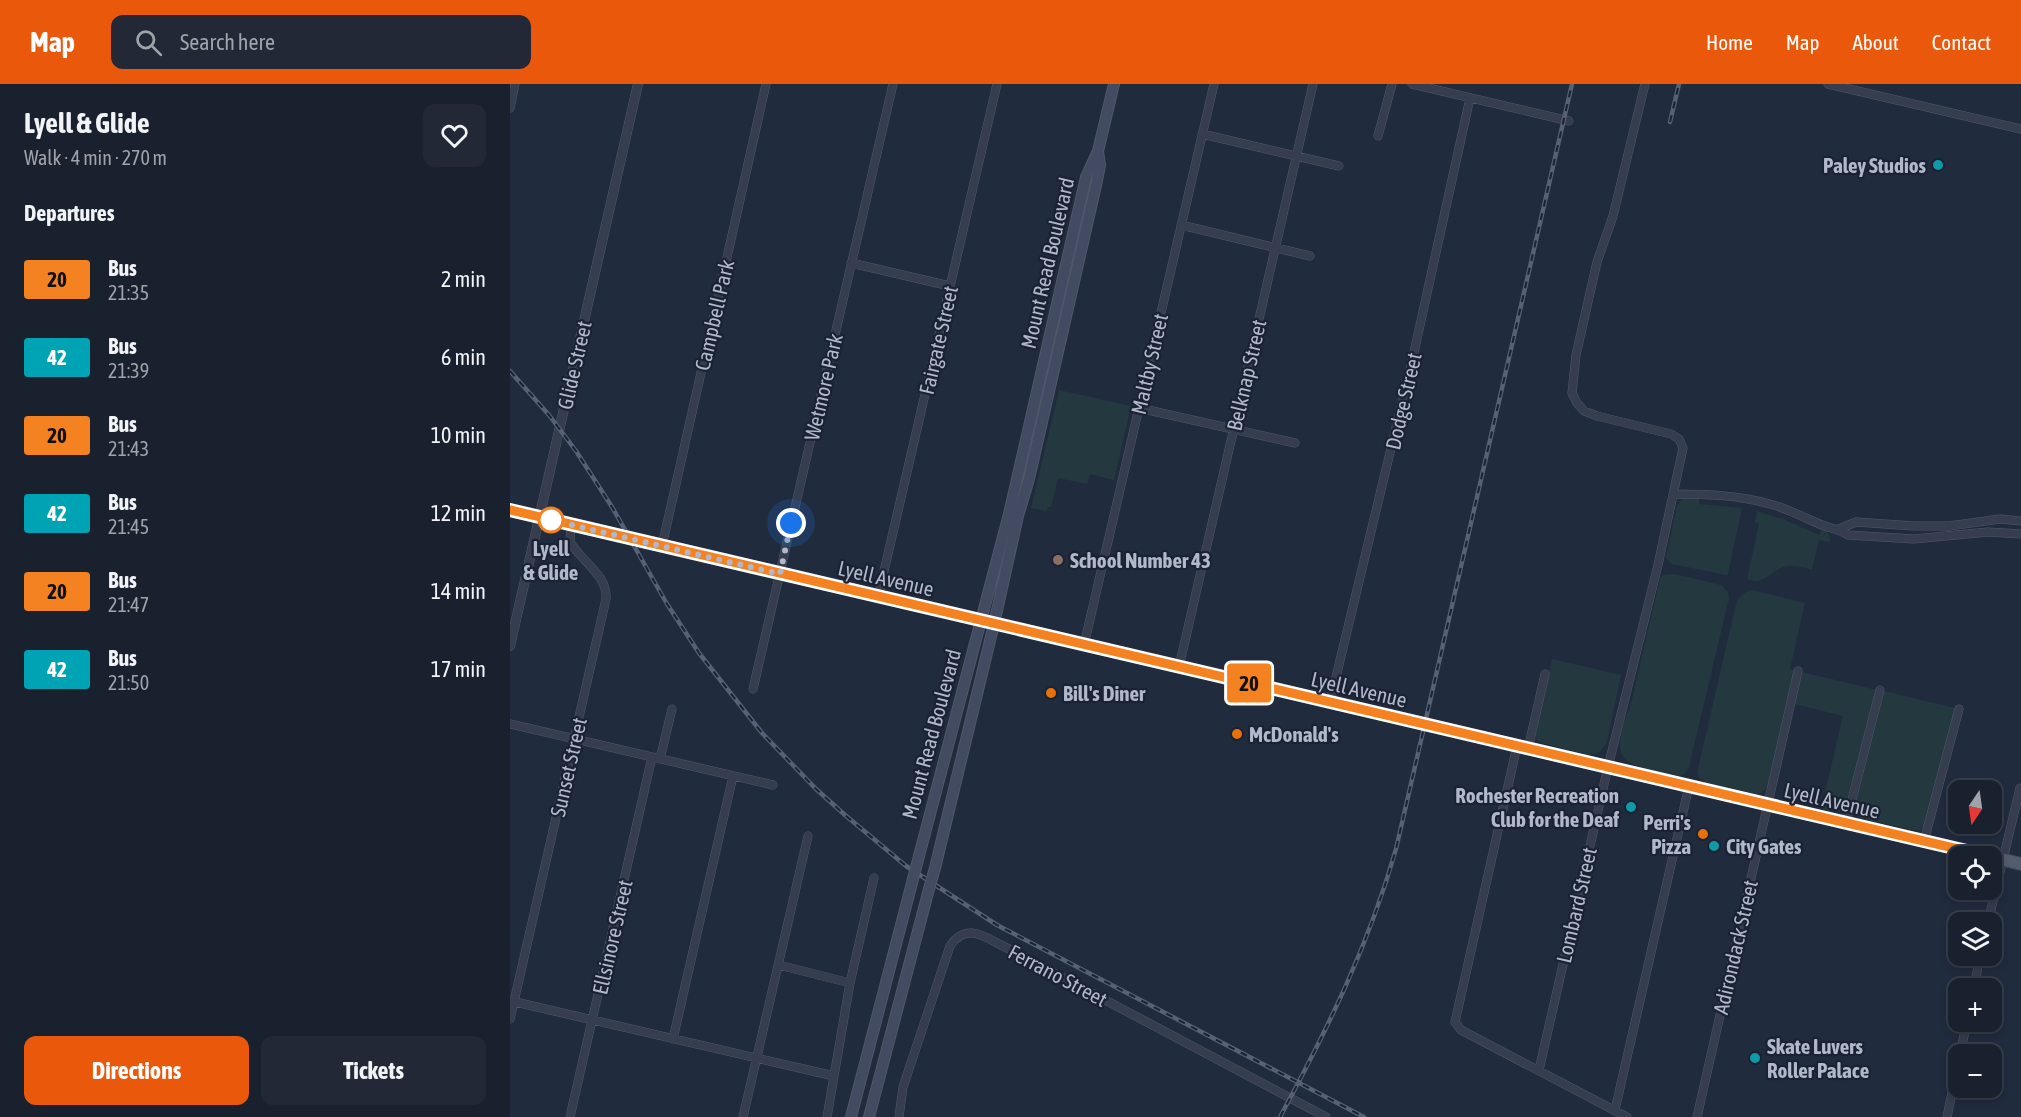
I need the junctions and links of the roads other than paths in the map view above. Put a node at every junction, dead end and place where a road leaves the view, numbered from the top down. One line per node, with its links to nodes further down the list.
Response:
1 (515, 84): 15 (street)
2 (638, 84): 33 (street, Glide Street)
3 (766, 84): 38 (street, Campbell Park)
4 (893, 84): 26 (street, Wetmore Park)
5 (997, 84): 27 (street, Fairgate Street)
6 (1114, 84): 20 (main road, Mount Read Boulevard)
7 (1214, 84): 18 (street, Maltby Street)
8 (1313, 84): 21 (street, Belknap Street)
9 (1392, 84): 19 (street)
10 (1412, 84): 13 (street)
11 (1645, 84): 31 (street, Lombard Street)
12 (1828, 84): 17 (street)
13 (1434, 86): 14 (street)
14 (1470, 98): 16 (street); 51 (street, Dodge Street)
15 (510, 108)
16 (1569, 121)
17 (2021, 129)
18 (1202, 134): 21 (street); 23 (street, Maltby Street)
19 (1378, 136)
20 (1098, 151): 42 (main road, Mount Read Boulevard); 43 (main road, Mount Read Boulevard)
21 (1297, 156): 22 (street); 24 (street, Belknap Street)
22 (1339, 166)
23 (1181, 225): 24 (street); 28 (street, Maltby Street)
24 (1276, 248): 25 (street); 29 (street, Belknap Street)
25 (1310, 256)
26 (851, 263): 27 (street); 39 (street, Wetmore Park)
27 (950, 286): 40 (street, Fairgate Street)
28 (1139, 408): 29 (street); 44 (street, Maltby Street)
29 (1233, 429): 30 (street); 46 (street, Belknap Street)
30 (1295, 443)
31 (1673, 494): 36 (street); 58 (street, Lombard Street)
32 (510, 510): 33 (main road, Lyell Avenue)
33 (539, 517): 35 (main road, Lyell Avenue); 41 (street, Glide Street)
34 (2021, 521): 36 (street)
35 (571, 525): 38 (main road, Lyell Avenue); 55 (street, Sunset Street)
36 (1839, 529): 37 (street)
37 (2021, 534)
38 (662, 546): 39 (main road, Lyell Avenue)
39 (780, 574): 40 (main road, Lyell Avenue); 49 (street, Wetmore Park)
40 (879, 597): 42 (main road, Lyell Avenue)
41 (513, 616): 45 (street, Glide Street)
42 (980, 620): 43 (main road, Lyell Avenue); 83 (main road, Mount Read Boulevard, bridge)
43 (994, 624): 44 (main road, Lyell Avenue); 87 (main road, Mount Read Boulevard, bridge)
44 (1084, 645): 46 (main road, Lyell Avenue)
45 (510, 646)
46 (1179, 667): 51 (main road, Lyell Avenue)
47 (1798, 671): 63 (street, Adirondack Street)
48 (1545, 674): 56 (street)
49 (753, 689)
50 (1880, 690): 64 (street)
51 (1330, 702): 56 (main road, Lyell Avenue)
52 (672, 709): 57 (street, Ellsinore Street)
53 (1959, 709): 66 (street)
54 (510, 724): 55 (street)
55 (574, 739): 57 (street); 74 (street, Sunset Street)
56 (1522, 747): 58 (main road, Lyell Avenue); 79 (street)
57 (656, 758): 59 (street); 76 (street, Ellsinore Street)
58 (1608, 767): 61 (main road, Lyell Avenue); 79 (street, Lombard Street)
59 (733, 776): 60 (street); 77 (street)
60 (772, 785)
61 (1689, 786): 63 (main road, Lyell Avenue); 82 (street)
62 (2020, 788): 67 (street)
63 (1767, 805): 64 (main road, Lyell Avenue); 91 (street, Adirondack Street)
64 (1846, 823): 66 (main road, Lyell Avenue)
65 (808, 836): 72 (street)
66 (1924, 841): 68 (main road, Lyell Avenue)
67 (1998, 846)
68 (1948, 847)
69 (2002, 860): 70 (main road, Lyell Avenue)
70 (2021, 864)
71 (874, 878): 73 (street)
72 (779, 965): 73 (street); 78 (street)
73 (850, 983): 80 (street)
74 (512, 1001): 75 (street, Sunset Street); 76 (street)
75 (510, 1019)
76 (593, 1020): 77 (street); 84 (street, Ellsinore Street)
77 (673, 1039): 78 (street)
78 (757, 1058): 80 (street); 85 (street)
79 (1539, 1070): 82 (street)
80 (834, 1076): 86 (street)
81 (1951, 1098): 92 (street)
82 (1615, 1110): 90 (street)
83 (851, 1116)
84 (570, 1117)
85 (743, 1117)
86 (827, 1117)
87 (869, 1117)
88 (899, 1117): 89 (street, Ferrano Street)
89 (1326, 1117)
90 (1627, 1117)
91 (1697, 1117)
92 (1947, 1117)

